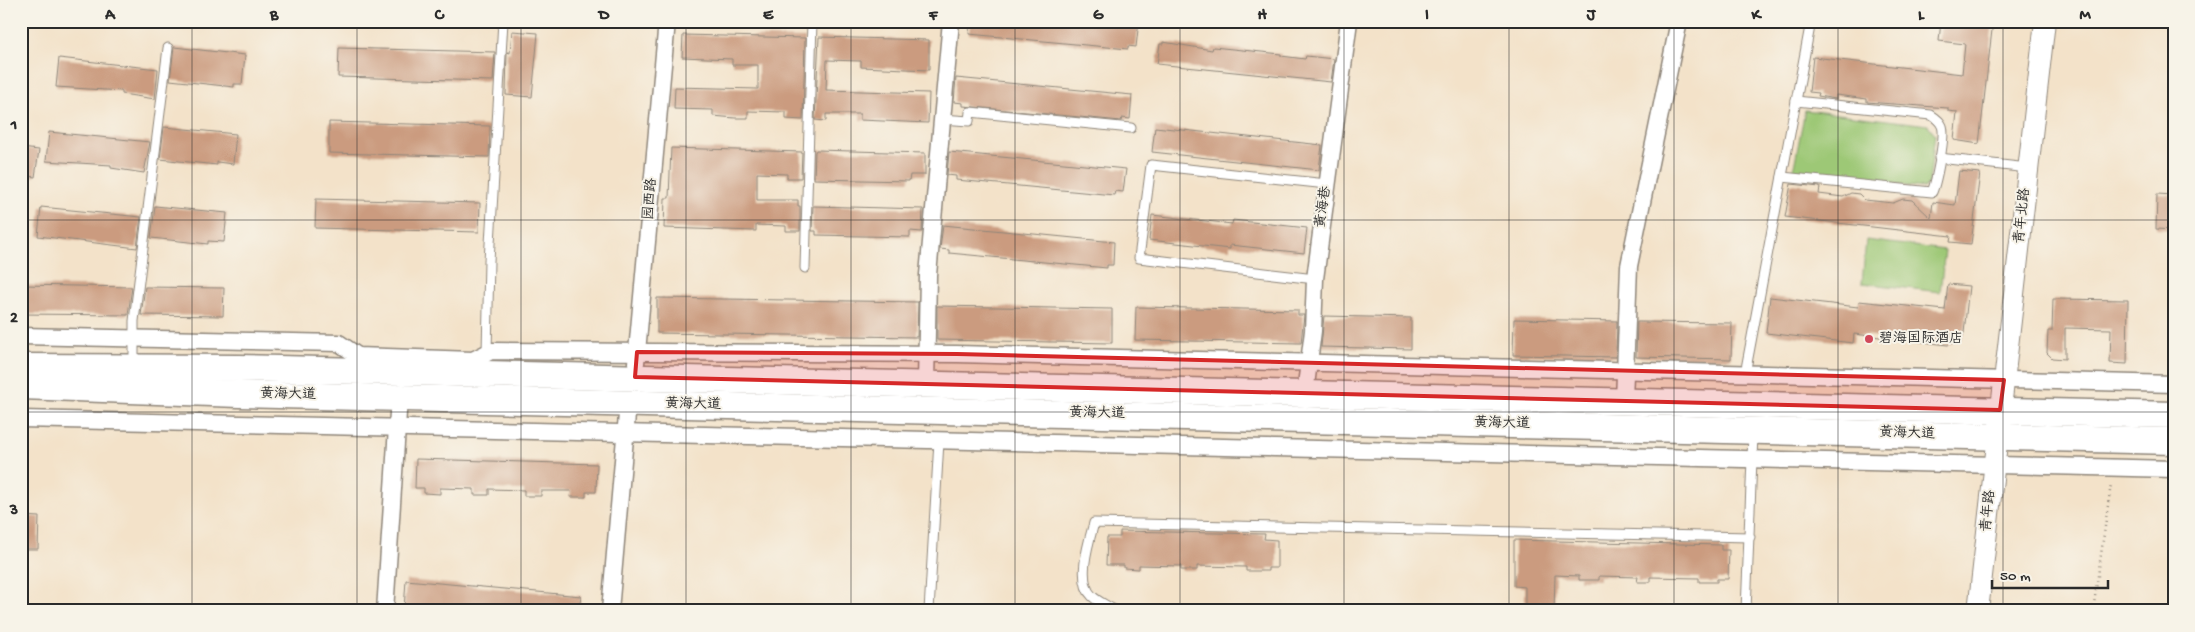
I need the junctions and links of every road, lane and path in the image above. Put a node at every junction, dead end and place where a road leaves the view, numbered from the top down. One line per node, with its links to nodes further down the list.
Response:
1 (503, 21): 21 (lane)
2 (668, 21): 24 (street, 园西路)
3 (812, 21): 17 (lane)
4 (951, 21): 11 (street)
5 (1349, 21): 16 (street, 黄海巷)
6 (1679, 21): 27 (street)
7 (1811, 21): 10 (lane)
8 (2045, 21): 14 (street, 青年北路)
9 (168, 48): 20 (lane)
10 (1796, 101): 13 (lane); 15 (lane)
11 (942, 119): 12 (lane); 22 (street)
12 (1131, 128)
13 (1939, 158): 14 (lane); 15 (lane)
14 (2028, 168): 29 (street, 青年北路)
15 (1782, 177): 28 (lane)
16 (1328, 184): 18 (street, 黄海巷); 18 (lane)
17 (804, 268)
18 (1315, 279): 23 (street, 黄海巷)
19 (21, 336): 20 (street)
20 (134, 339): 21 (street); 26 (lane)
21 (487, 353): 24 (street)
22 (928, 354): 23 (street); 24 (street); 30 (street)
23 (1308, 363): 27 (street); 33 (street, 黄海巷)
24 (636, 365): 26 (main road, 黄海大道); 30 (main road, 黄海大道)
25 (21, 367): 26 (main road, 黄海大道)
26 (134, 367)
27 (1625, 370): 28 (street); 35 (street)
28 (1745, 374): 29 (street)
29 (2004, 380): 31 (street); 37 (street, 青年北路)
30 (926, 384): 33 (main road, 黄海大道)
31 (2174, 384)
32 (21, 386): 34 (main road, 黄海大道)
33 (1305, 393): 35 (main road, 黄海大道)
34 (400, 397): 36 (main road, 黄海大道); 40 (street)
35 (1624, 401): 37 (main road, 黄海大道)
36 (628, 403): 41 (main road, 黄海大道); 42 (street)
37 (2000, 410): 38 (main road, 黄海大道); 43 (street, 青年路)
38 (2174, 415)
39 (21, 419): 40 (street)
40 (398, 428): 42 (street); 51 (street)
41 (1753, 430): 43 (main road, 黄海大道); 46 (lane)
42 (626, 433): 44 (street); 52 (street)
43 (1998, 436): 45 (main road, 黄海大道); 47 (street, 青年路)
44 (939, 441): 46 (street); 53 (lane)
45 (2174, 441)
46 (1752, 459): 47 (street); 50 (lane)
47 (1994, 464): 48 (street); 56 (street, 青年路)
48 (2114, 468): 49 (street); 57 (path)
49 (2174, 469)
50 (1750, 537): 54 (lane); 55 (lane)
51 (385, 611)
52 (610, 611)
53 (929, 611)
54 (1116, 611)
55 (1746, 611)
56 (1978, 611)
57 (2093, 611)

